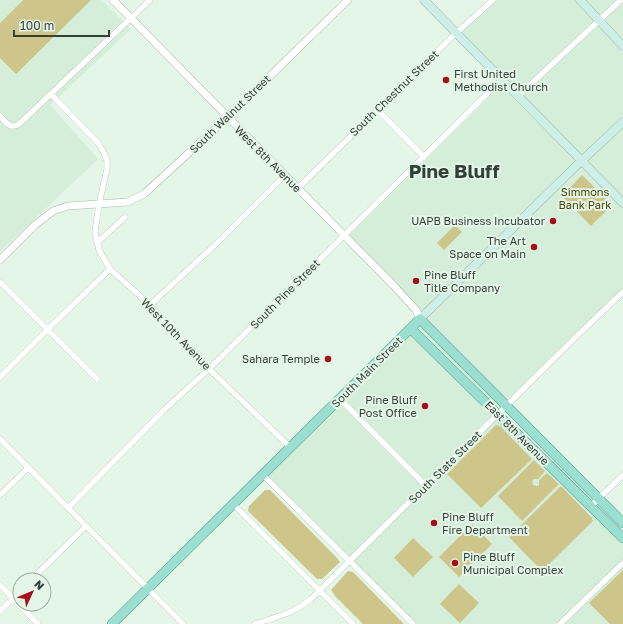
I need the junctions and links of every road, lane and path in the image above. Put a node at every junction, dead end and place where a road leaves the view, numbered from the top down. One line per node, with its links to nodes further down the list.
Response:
1 (113, 0): 8 (street, West 8th Avenue)
2 (150, 0): 8 (street)
3 (348, 0): 17 (street, South Walnut Street)
4 (424, 0): 10 (main road)
5 (492, 0): 10 (street, South Chestnut Street)
6 (580, 0): 9 (main road)
7 (621, 0): 9 (street)
8 (131, 18): 13 (street); 17 (street, West 8th Avenue)
9 (599, 21): 11 (main road); 14 (street)
10 (456, 33): 12 (main road); 15 (street, South Chestnut Street)
11 (623, 46)
12 (502, 79): 14 (main road); 19 (street, South Pine Street)
13 (51, 94): 16 (street); 24 (street, West 10th Avenue)
14 (518, 96): 20 (main road)
15 (377, 109): 19 (street); 22 (street, South Chestnut Street)
16 (0, 116)
17 (227, 118): 21 (street, West 8th Avenue); 24 (street, South Walnut Street)
18 (623, 122): 20 (main road, South Main Street)
19 (424, 157): 26 (street, South Pine Street)
20 (581, 161): 23 (main road); 33 (main road, South Main Street)
21 (285, 175): 22 (street, West 8th Avenue); 32 (street)
22 (298, 188): 26 (street, West 8th Avenue)
23 (623, 203)
24 (99, 204): 27 (street, West 10th Avenue); 28 (street, South Walnut Street)
25 (125, 217): 27 (street)
26 (344, 235): 33 (street, West 8th Avenue); 36 (street, South Pine Street)
27 (97, 243): 29 (street, West 10th Avenue)
28 (0, 260)
29 (110, 269): 32 (street, West 10th Avenue); 34 (street)
30 (0, 282): 34 (street)
31 (623, 292): 40 (street, South State Street)
32 (150, 306): 36 (street, West 10th Avenue)
33 (420, 319): 35 (main road, South Main Street); 40 (main road, East 8th Avenue)
34 (48, 329): 37 (street); 38 (street)
35 (411, 329): 39 (main road, South Main Street); 41 (main road, East 8th Avenue)
36 (209, 369): 43 (street, West 10th Avenue); 52 (street, South Pine Street)
37 (0, 377)
38 (97, 380)
39 (340, 399): 43 (main road, South Main Street); 47 (street)
40 (507, 406): 41 (street, South State Street); 49 (main road, East 8th Avenue)
41 (498, 414): 47 (street, South State Street); 51 (main road, East 8th Avenue)
42 (0, 439): 44 (street)
43 (290, 448): 45 (main road, South Main Street)
44 (28, 468): 48 (street); 52 (street)
45 (263, 475): 50 (main road, South Main Street); 56 (street)
46 (623, 475): 49 (street)
47 (426, 486): 56 (street, South State Street)
48 (0, 495)
49 (599, 498): 51 (street); 53 (main road, East 8th Avenue)
50 (233, 504): 60 (main road, South Main Street); 61 (street)
51 (591, 506): 55 (main road, East 8th Avenue)
52 (68, 508): 54 (street)
53 (623, 523)
54 (86, 526): 58 (street); 60 (street)
55 (623, 538)
56 (350, 561): 61 (street, South State Street); 71 (street)
57 (623, 563): 72 (street)
58 (39, 572)
59 (0, 585): 62 (street)
60 (148, 588): 67 (main road, South Main Street); 68 (street)
61 (320, 590): 69 (street, South State Street); 70 (street)
62 (12, 597)
63 (12, 599): 64 (street)
64 (0, 611)
65 (26, 612): 66 (street)
66 (38, 624)
67 (112, 624)
68 (183, 624)
69 (255, 624)
70 (353, 624)
71 (413, 624)
72 (560, 624)

